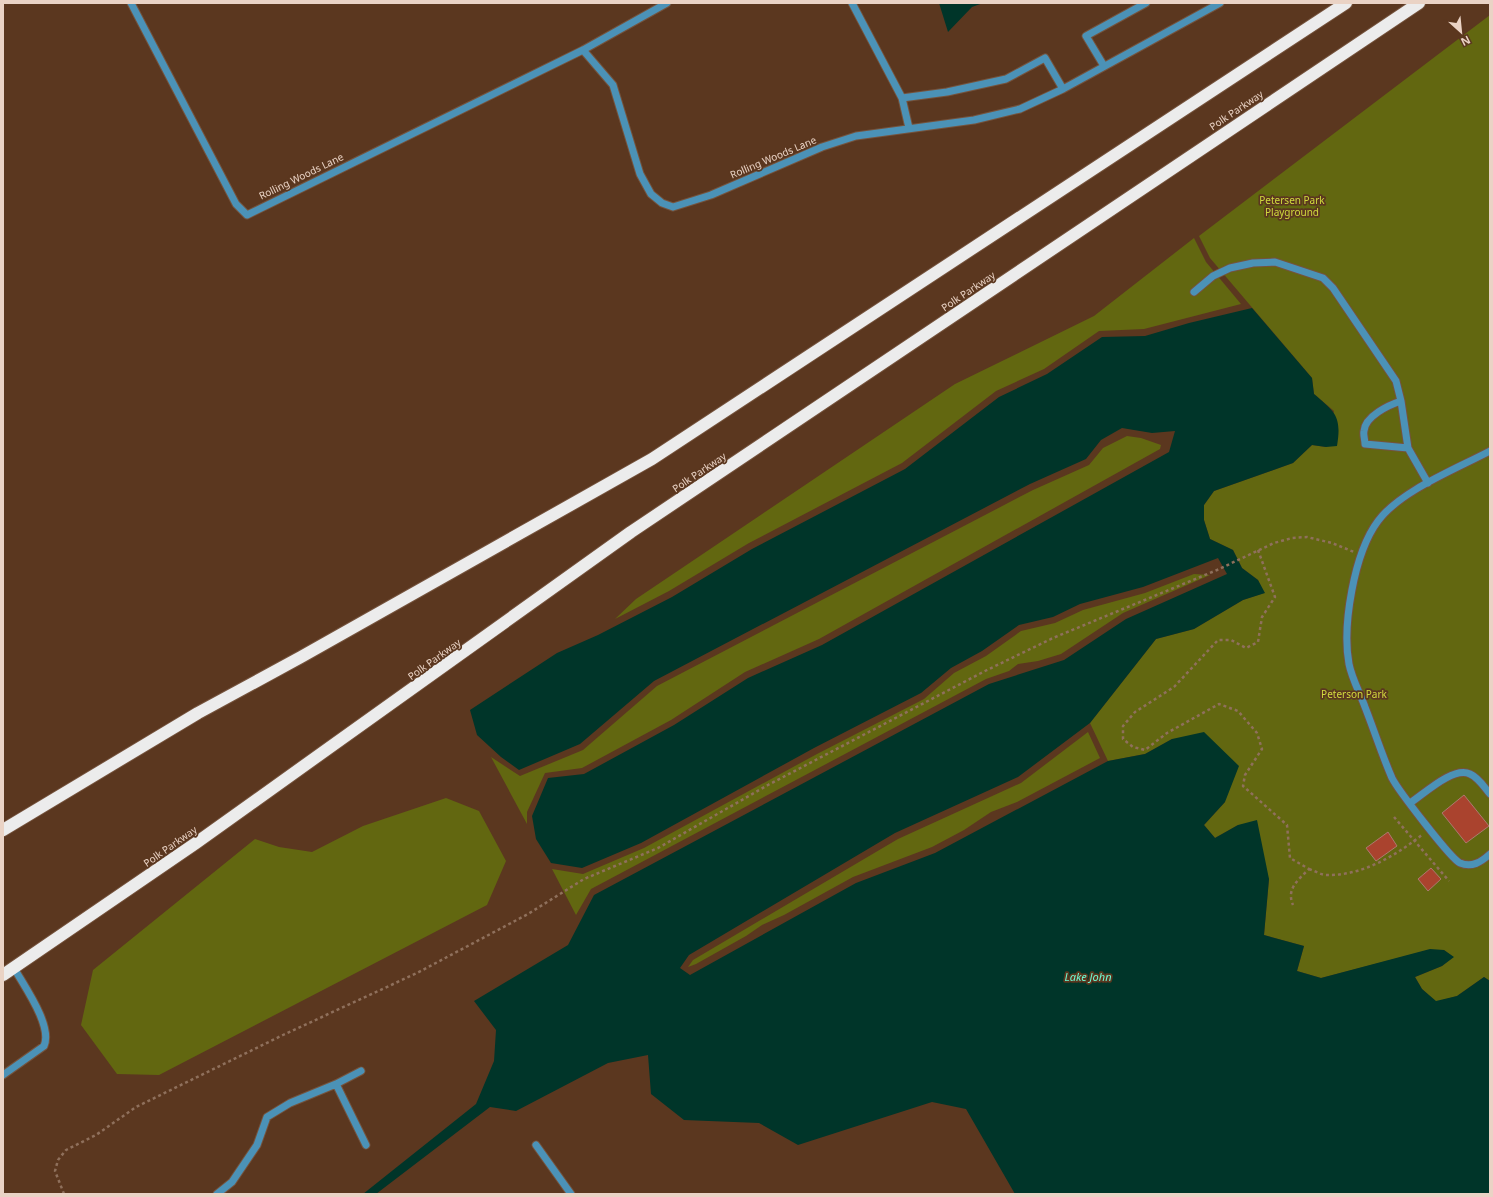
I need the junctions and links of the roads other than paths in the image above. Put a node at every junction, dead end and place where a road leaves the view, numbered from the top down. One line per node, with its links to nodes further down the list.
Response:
1 (131, 3): 8 (street, Rolling Woods Lane)
2 (667, 3): 8 (street, Rolling Woods Lane)
3 (852, 3): 11 (street)
4 (1146, 3): 9 (street)
5 (1220, 3): 9 (street, Rolling Woods Lane)
6 (1346, 3): 20 (highway)
7 (1418, 3): 22 (highway, Polk Parkway)
8 (583, 50): 12 (street, Rolling Woods Lane)
9 (1104, 66): 10 (street, Rolling Woods Lane)
10 (1063, 90): 11 (street); 12 (street, Rolling Woods Lane)
11 (902, 98): 12 (street)
12 (909, 128)
13 (1194, 292): 14 (street)
14 (1401, 401): 15 (street); 15 (street)
15 (1408, 448): 17 (street)
16 (1490, 451): 17 (street)
17 (1428, 483): 19 (street)
18 (1490, 794): 19 (street)
19 (1410, 803): 21 (street)
20 (3, 830)
21 (1490, 854)
22 (14, 968): 23 (highway, Polk Parkway); 25 (street)
23 (3, 975)
24 (361, 1071): 26 (street)
25 (3, 1076)
26 (336, 1084): 27 (street); 29 (street)
27 (366, 1145)
28 (536, 1145): 30 (street)
29 (217, 1194)
30 (571, 1194)

